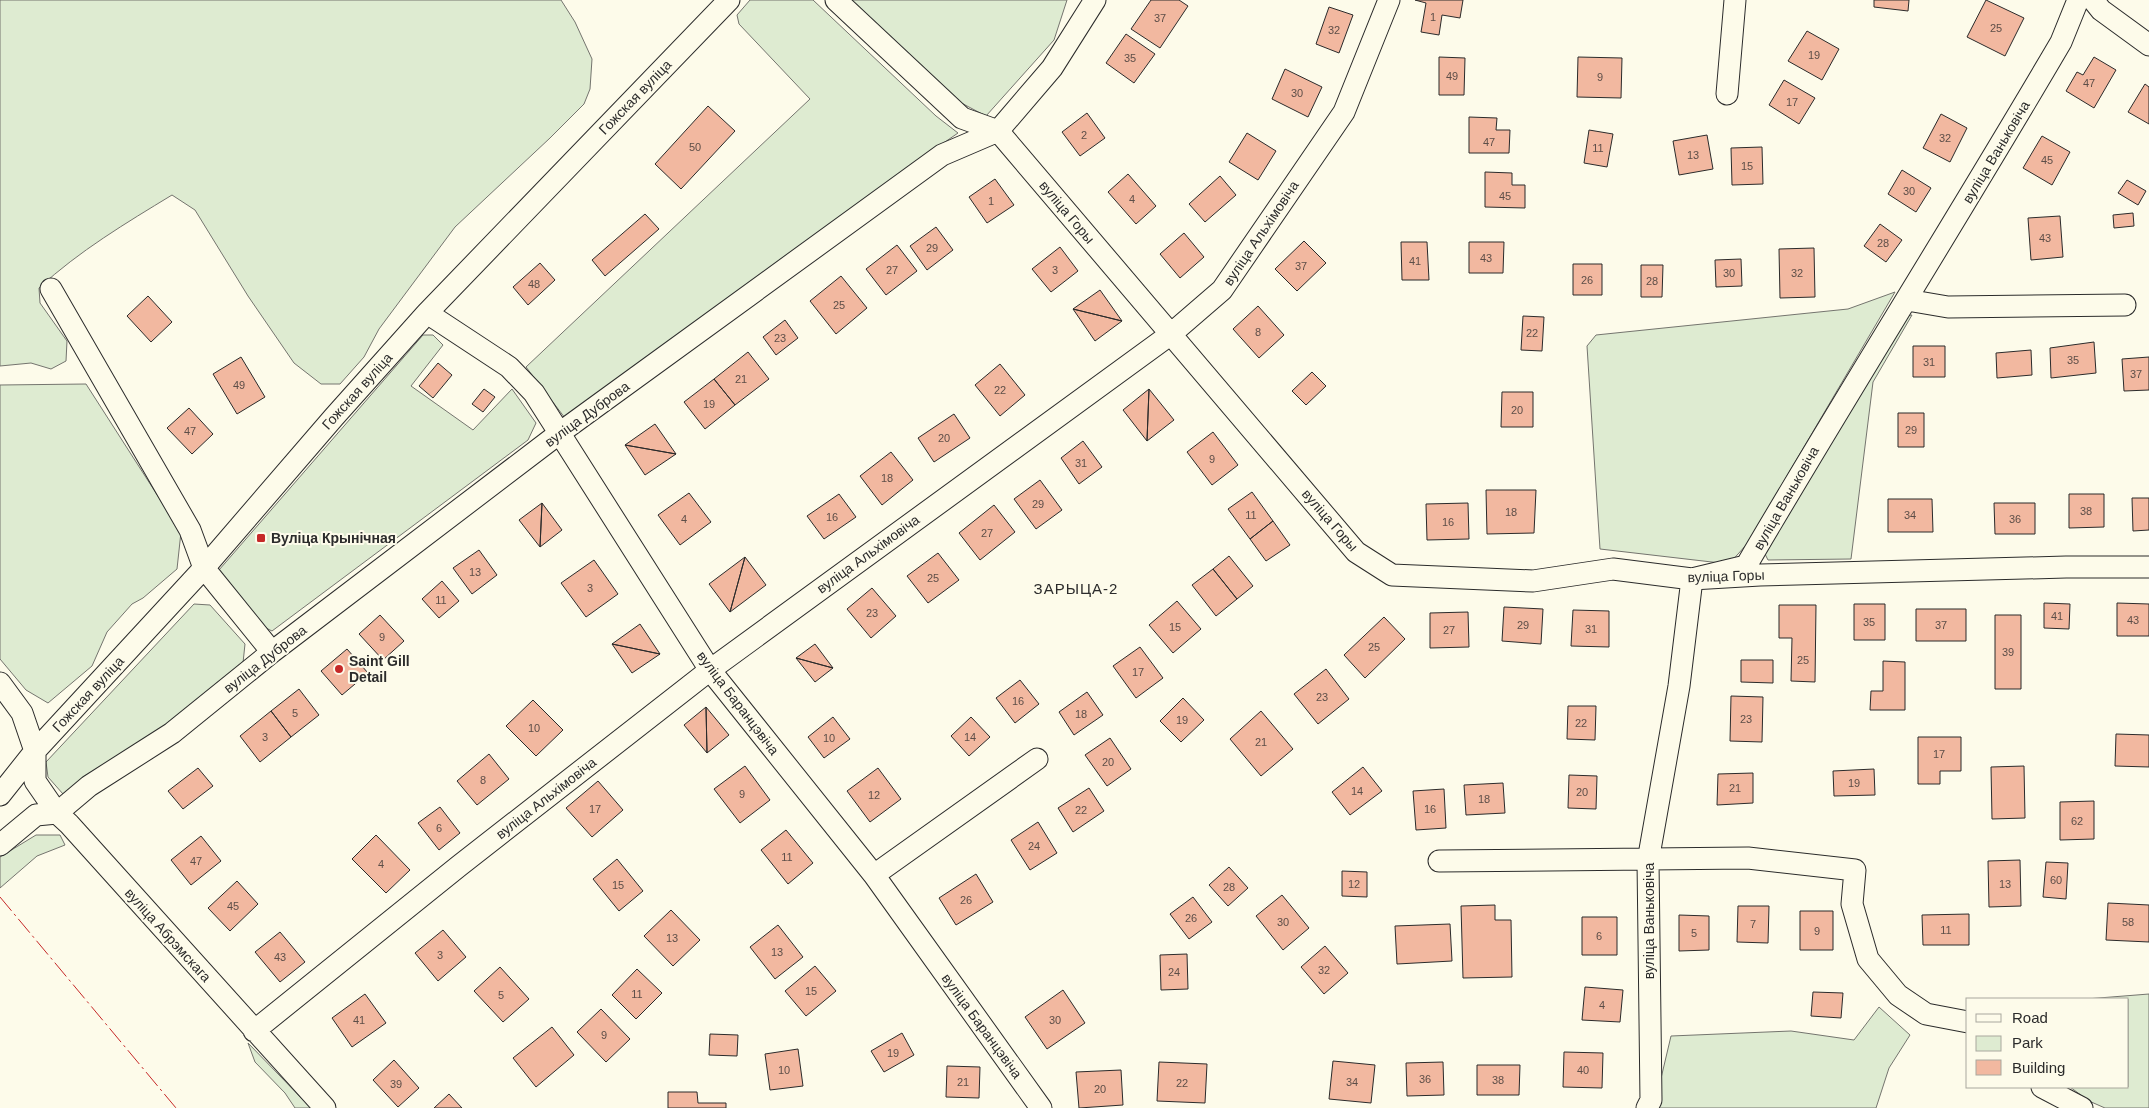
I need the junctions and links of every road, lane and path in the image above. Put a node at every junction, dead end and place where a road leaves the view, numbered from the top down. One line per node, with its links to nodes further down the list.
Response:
1 (729, 0): 14 (street, Гожская вуліца)
2 (836, 0): 10 (street, вуліца Горы)
3 (1095, 0): 10 (street, вуліца Дуброва)
4 (1389, 0): 15 (street, вуліца Альхімовіча)
5 (1735, 0): 9 (street)
6 (2078, 0): 12 (street, вуліца Ваньковіча)
7 (2093, 0): 8 (street)
8 (2149, 45)
9 (1727, 94)
10 (998, 131): 15 (street, вуліца Горы); 16 (street, вуліца Дуброва)
11 (51, 289): 18 (street)
12 (1907, 300): 13 (street); 19 (street, вуліца Ваньковіча)
13 (2125, 305)
14 (427, 313): 16 (street, вуліца Баранцэвіча); 18 (street, Гожская вуліца)
15 (1171, 334): 19 (street, вуліца Горы); 21 (street, вуліца Альхімовіча)
16 (561, 432): 20 (street, вуліца Дуброва); 21 (street, вуліца Баранцэвіча)
17 (2149, 567): 19 (street, вуліца Горы)
18 (204, 568): 20 (street); 23 (street, Гожская вуліца)
19 (1692, 579): 29 (street, вуліца Ваньковіча)
20 (272, 652): 26 (street, вуліца Дуброва)
21 (710, 670): 30 (street, вуліца Баранцэвіча); 32 (street, вуліца Альхімовіча)
22 (0, 683): 23 (street, вуліца Абрэмскага)
23 (35, 752): 25 (street, Гожская вуліца); 26 (street, вуліца Абрэмскага)
24 (1037, 759): 30 (street)
25 (0, 795)
26 (58, 813): 27 (street); 32 (street, вуліца Абрэмскага)
27 (0, 846)
28 (1439, 861): 29 (street)
29 (1648, 861): 31 (street); 36 (street, вуліца Ваньковіча)
30 (874, 875): 35 (street, вуліца Баранцэвіча)
31 (1966, 1022)
32 (254, 1031): 34 (street, вуліца Абрэмскага)
33 (2044, 1088): 37 (street)
34 (325, 1108)
35 (1041, 1108)
36 (1647, 1108)
37 (2082, 1108)

